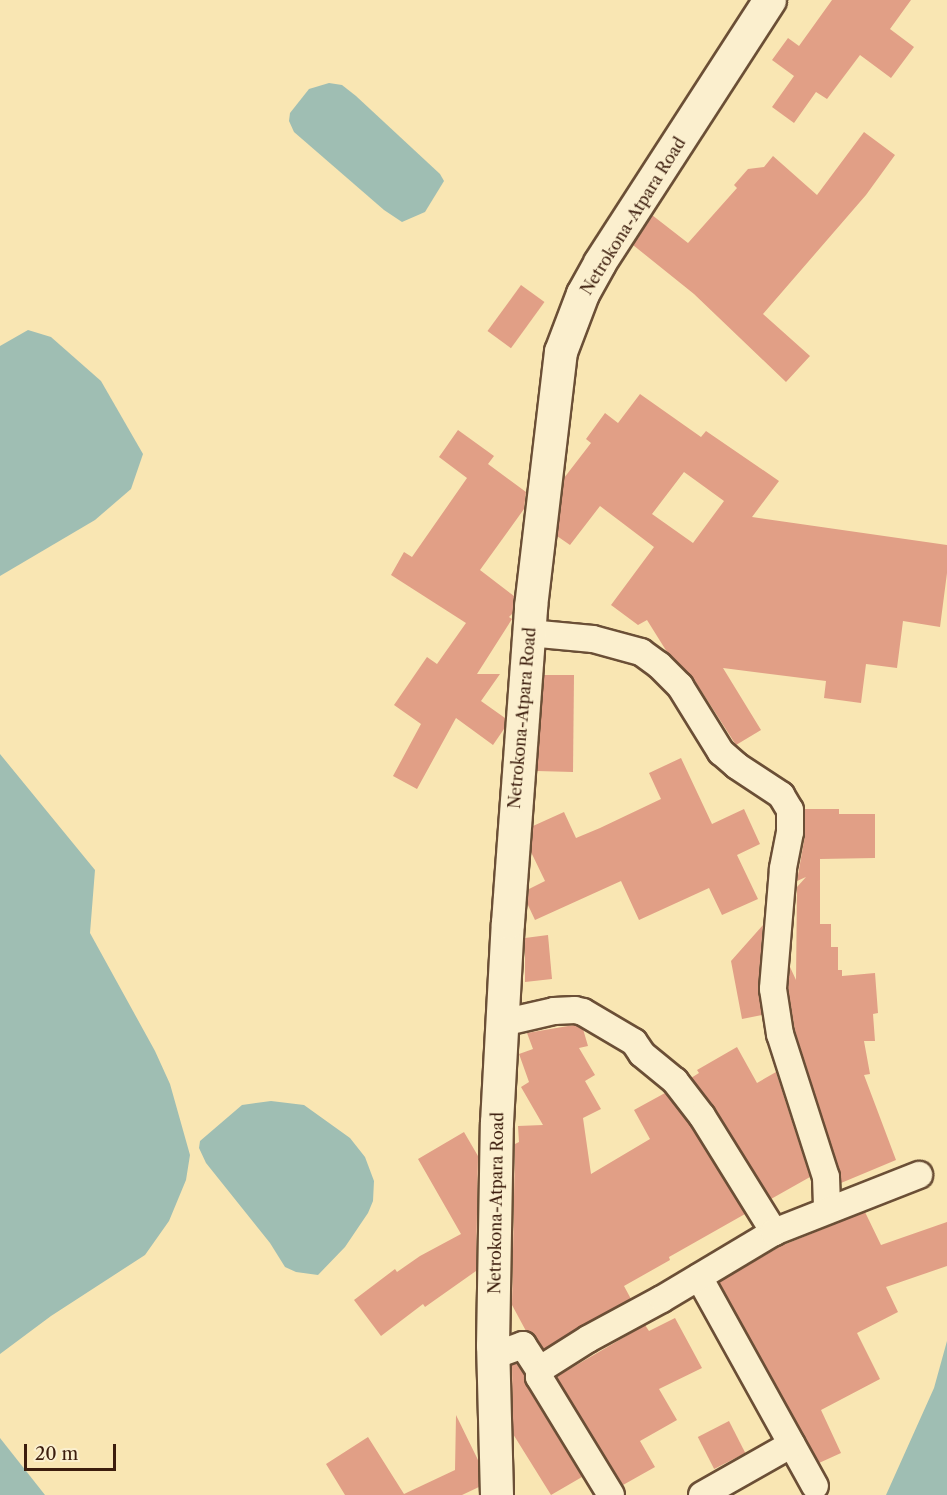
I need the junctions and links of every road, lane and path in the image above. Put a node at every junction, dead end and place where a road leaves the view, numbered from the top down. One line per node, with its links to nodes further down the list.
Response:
1 (770, 0): 2 (street, Netrokona-Atpara Road)
2 (529, 633): 3 (street, Netrokona-Atpara Road); 5 (street)
3 (502, 1023): 6 (street); 8 (street, Netrokona-Atpara Road)
4 (919, 1175): 5 (street)
5 (827, 1210): 6 (street)
6 (774, 1233): 7 (street)
7 (699, 1277): 9 (street); 10 (street)
8 (493, 1356): 9 (street); 12 (street, Netrokona-Atpara Road)
9 (539, 1371): 13 (street)
10 (792, 1444): 11 (street); 14 (street)
11 (815, 1486)
12 (497, 1495)
13 (611, 1495)
14 (702, 1495)

